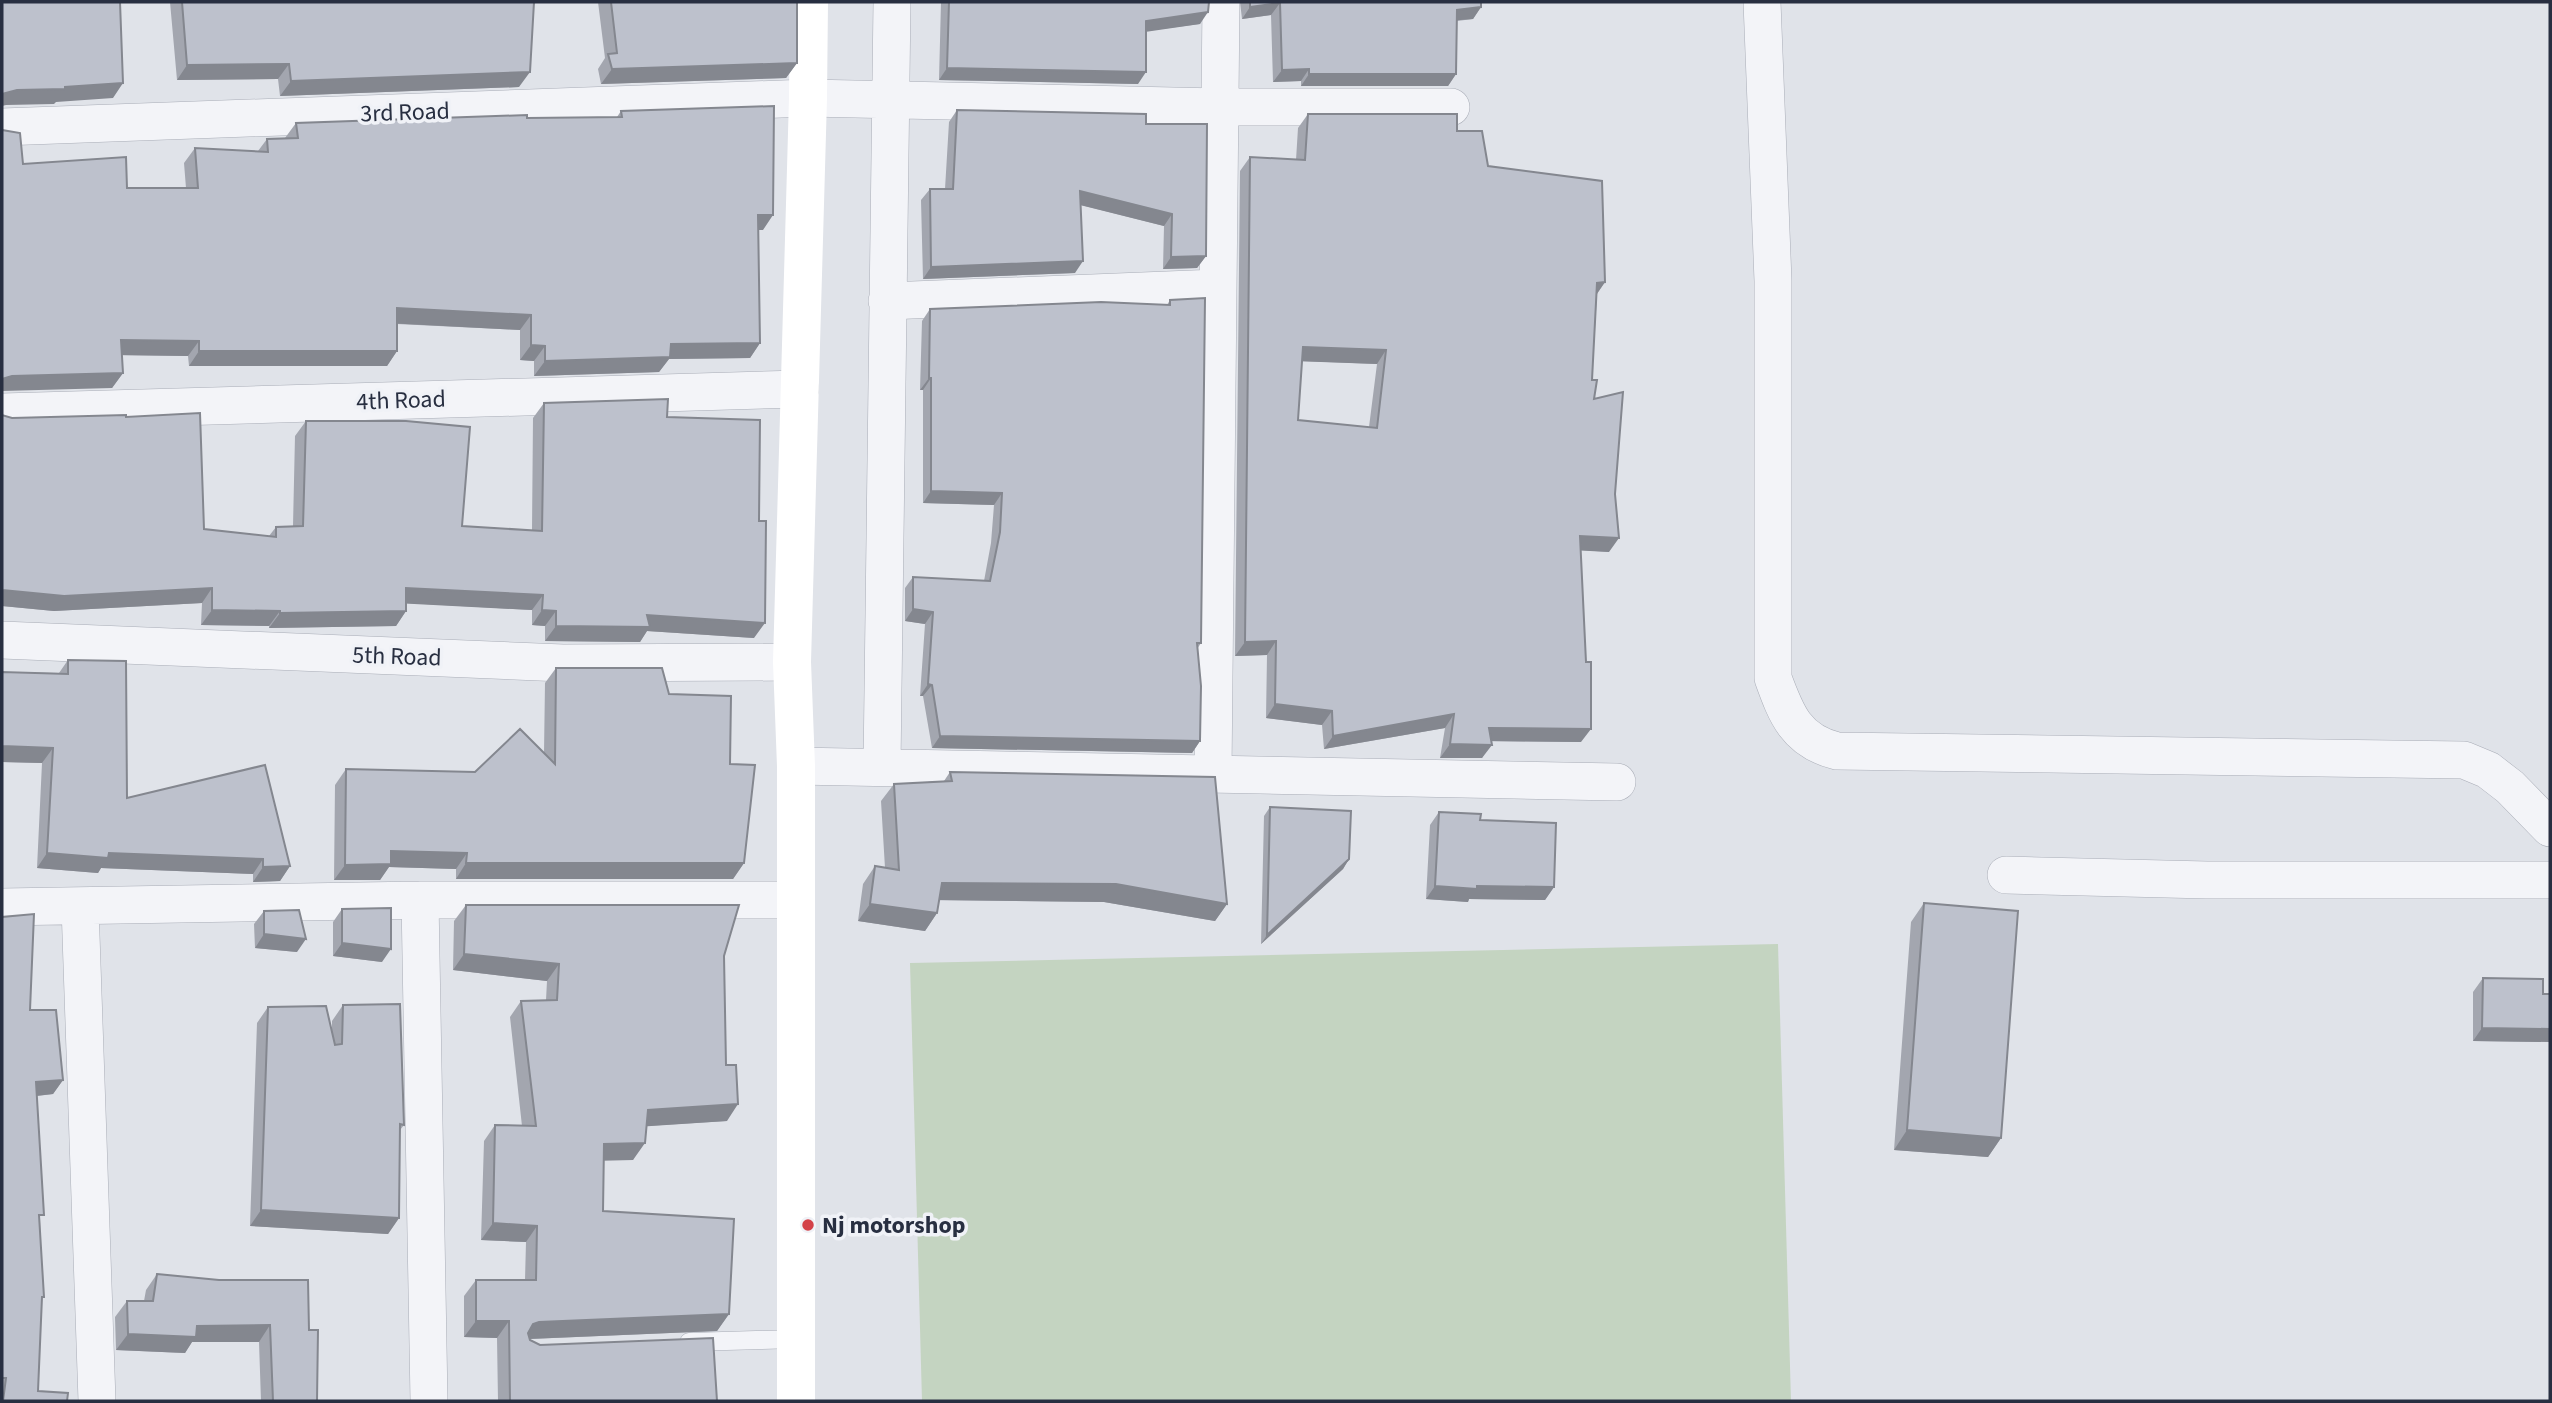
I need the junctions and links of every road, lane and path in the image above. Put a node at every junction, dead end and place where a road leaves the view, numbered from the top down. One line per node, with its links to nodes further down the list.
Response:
1 (809, 2): 5 (main road)
2 (892, 2): 6 (street)
3 (1221, 2): 7 (street)
4 (1762, 2): 20 (street)
5 (808, 98): 6 (street, 3rd Road); 9 (street, 3rd Road); 12 (main road)
6 (889, 100): 7 (street, 3rd Road); 11 (street)
7 (1219, 107): 8 (street, 3rd Road); 10 (street)
8 (1451, 107)
9 (2, 127)
10 (1217, 288): 11 (street); 18 (street)
11 (887, 301): 17 (street)
12 (800, 389): 13 (street, 4th Road); 15 (main road)
13 (2, 412)
14 (2, 640): 15 (street, 5th Road)
15 (792, 662): 16 (main road)
16 (796, 765): 17 (street); 24 (main road)
17 (882, 767): 18 (street)
18 (1213, 773): 19 (street)
19 (1617, 782)
20 (2550, 828)
21 (2006, 875): 22 (street)
22 (2550, 880)
23 (421, 900): 24 (street); 25 (street); 30 (street)
24 (794, 900): 27 (main road)
25 (80, 906): 26 (street); 29 (street)
26 (2, 907)
27 (795, 1339): 28 (lane); 31 (main road)
28 (675, 1343)
29 (97, 1401)
30 (429, 1401)
31 (796, 1401)

